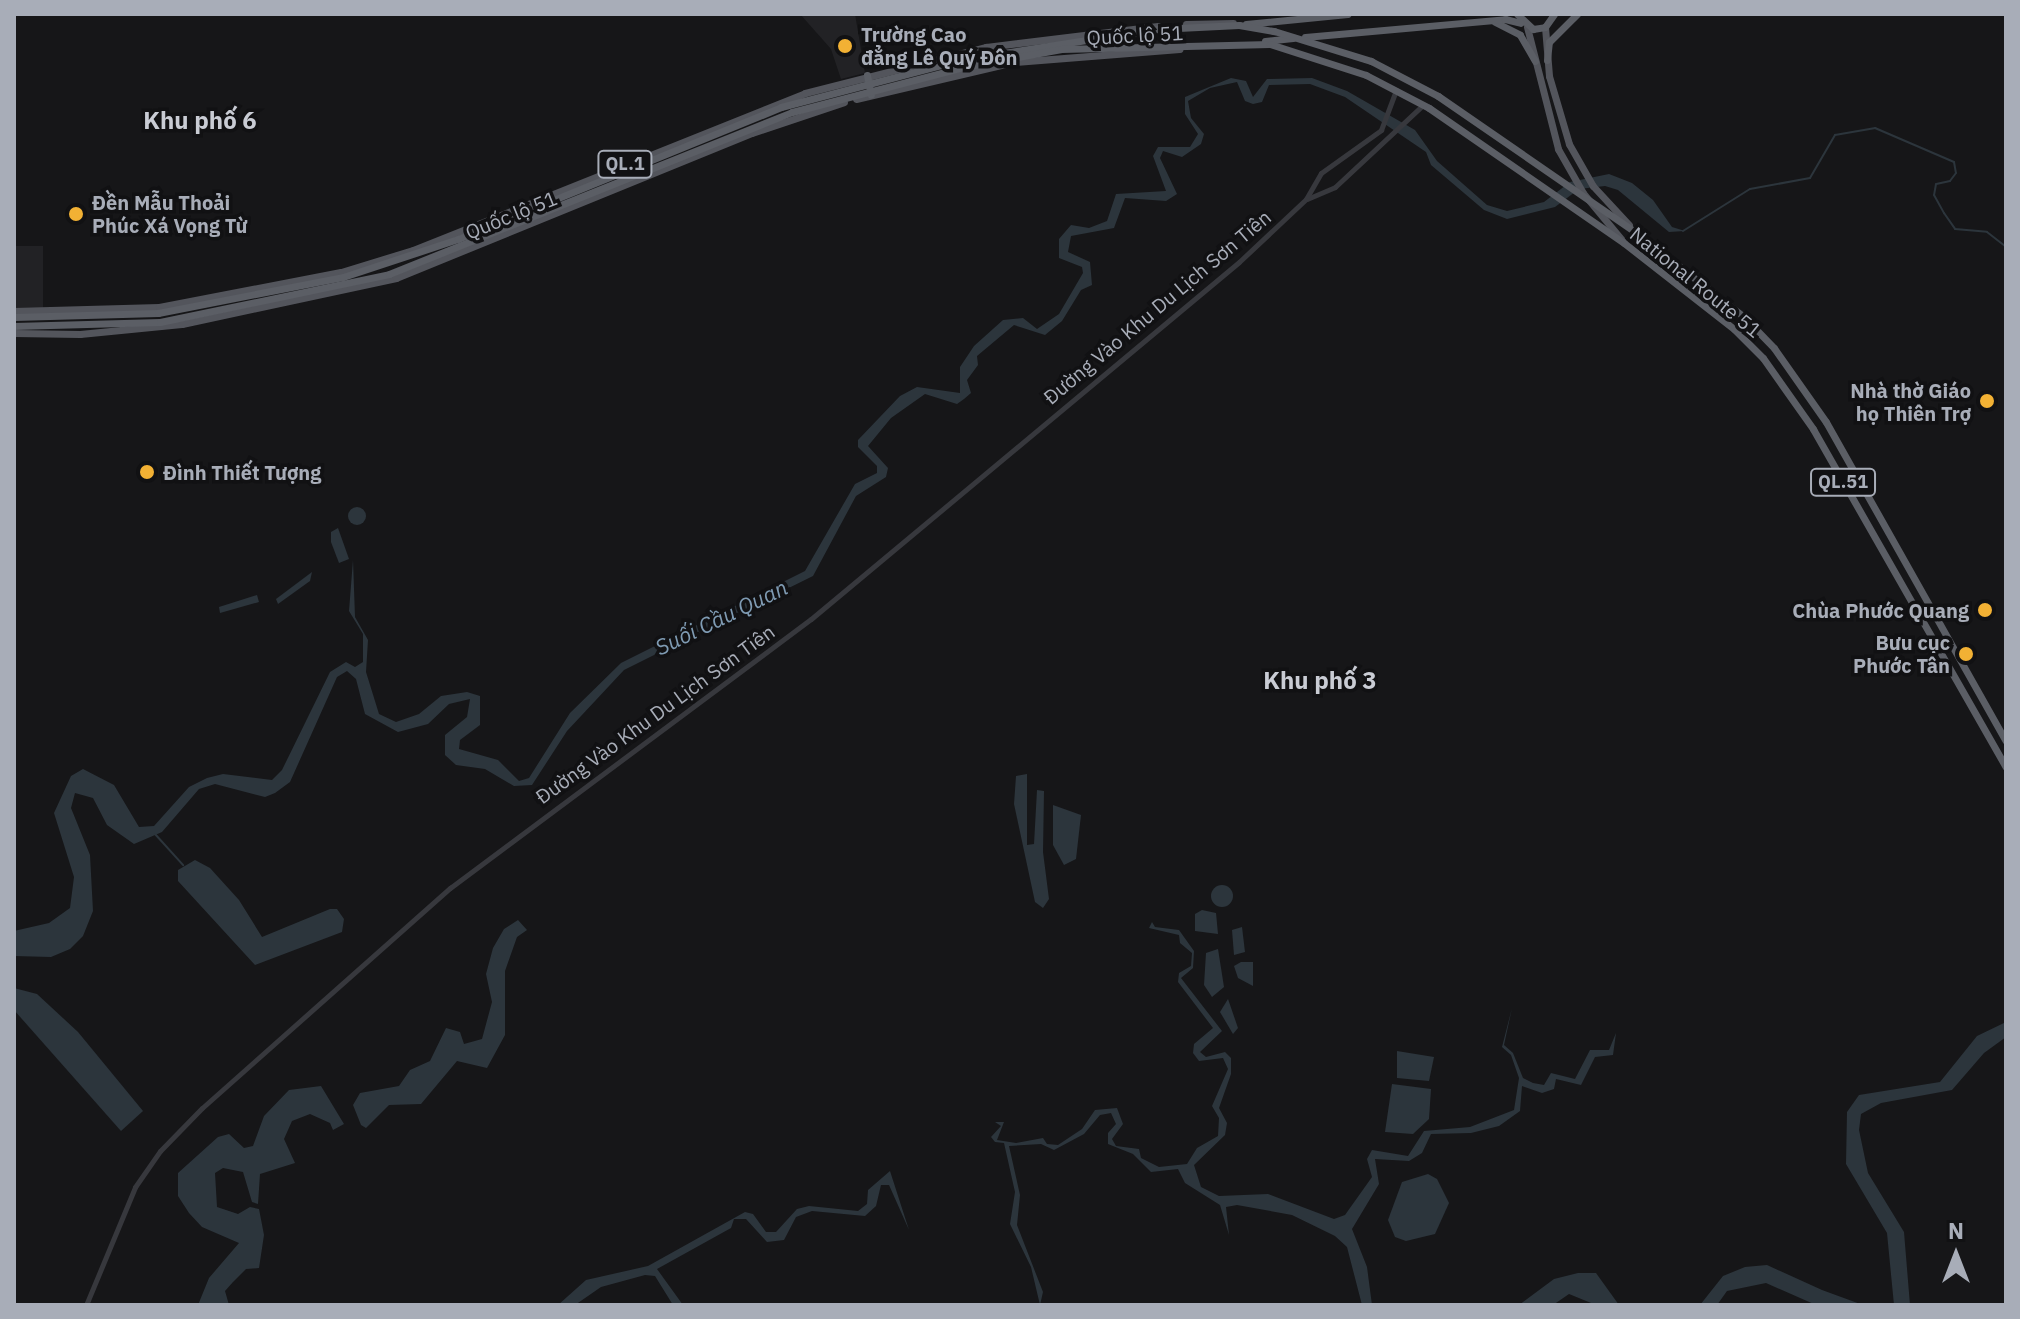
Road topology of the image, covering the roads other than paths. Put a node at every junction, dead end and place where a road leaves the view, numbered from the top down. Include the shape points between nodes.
1 (1348, 14) edge
2 (1517, 14) edge
3 (1576, 14) edge
4 (1553, 17) edge
5 (1277, 20) junction
6 (1485, 22) junction
7 (1239, 25) junction
8 (1524, 25) junction
9 (1545, 27) junction
10 (1299, 38) junction
11 (1279, 39) junction
12 (1255, 42) junction
13 (1245, 45) junction
14 (1547, 60) junction
15 (1535, 61) junction
16 (869, 85) junction
17 (1396, 90) junction
18 (1423, 105) junction
19 (1584, 196) junction
20 (1306, 199) junction
21 (1609, 219) junction
22 (14, 314) edge
23 (71, 323) junction
24 (14, 326) edge
25 (14, 333) edge
26 (2006, 741) edge
27 (2006, 767) edge
28 (86, 1305) edge

1 - 5 highway, QL.1
2 - 8 highway
3 - 4 highway
3 - 14 highway via 1549,42
4 - 9 highway
5 - 7 highway, QL.1
5 - 11 highway
6 - 8 highway, QL.1
6 - 10 highway, QL.1
6 - 15 highway via 1515,30 1530,45
7 - 11 highway, Quốc lộ 51 / QL.51
7 - 16 highway, Quốc lộ 51 / QL.1 via 1023,46
8 - 9 highway, QL.1
8 - 15 main road
9 - 14 main road
10 - 11 highway, QL.1
10 - 19 highway, QL.51 via 1404,76
11 - 12 highway, QL.1
11 - 13 main road, Quốc lộ 51 / QL.51
11 - 17 highway, National Route 51 / QL.51
12 - 13 highway, QL.1
12 - 16 highway, Quốc lộ 51 / QL.1 via 1061,49
13 - 16 main road, Quốc lộ 51 / QL.1 via 1062,55
14 - 21 main road via 1557,112
15 - 19 main road via 1546,115
16 - 23 highway, Quốc lộ 51 / QL.1 via 781,107 387,264 158,313
16 - 23 highway, Quốc lộ 51 / QL.1 via 389,274 314,296 160,322
17 - 18 highway, National Route 51 / QL.51
17 - 20 street, Đường Vào Khu Du Lịch Sơn Tiên via 1381,130 1321,173
18 - 20 street, Đường Vào Khu Du Lịch Sơn Tiên via 1335,187
18 - 21 highway, National Route 51 / QL.51 via 1575,212
19 - 21 highway, National Route 51 / QL.51
20 - 28 street, Đường Vào Khu Du Lịch Sơn Tiên via 1239,262 811,619 530,826 341,980 160,1151 120,1213
21 - 26 highway, National Route 51 / QL.51 via 1634,231 1744,317 1801,382
21 - 27 highway, National Route 51 / QL.51 via 1624,243 1734,329 1788,391
22 - 23 highway, Quốc lộ 51 / QL.1
23 - 24 highway, Quốc lộ 51 / QL.1
23 - 25 main road, Quốc lộ 51 / QL.1

